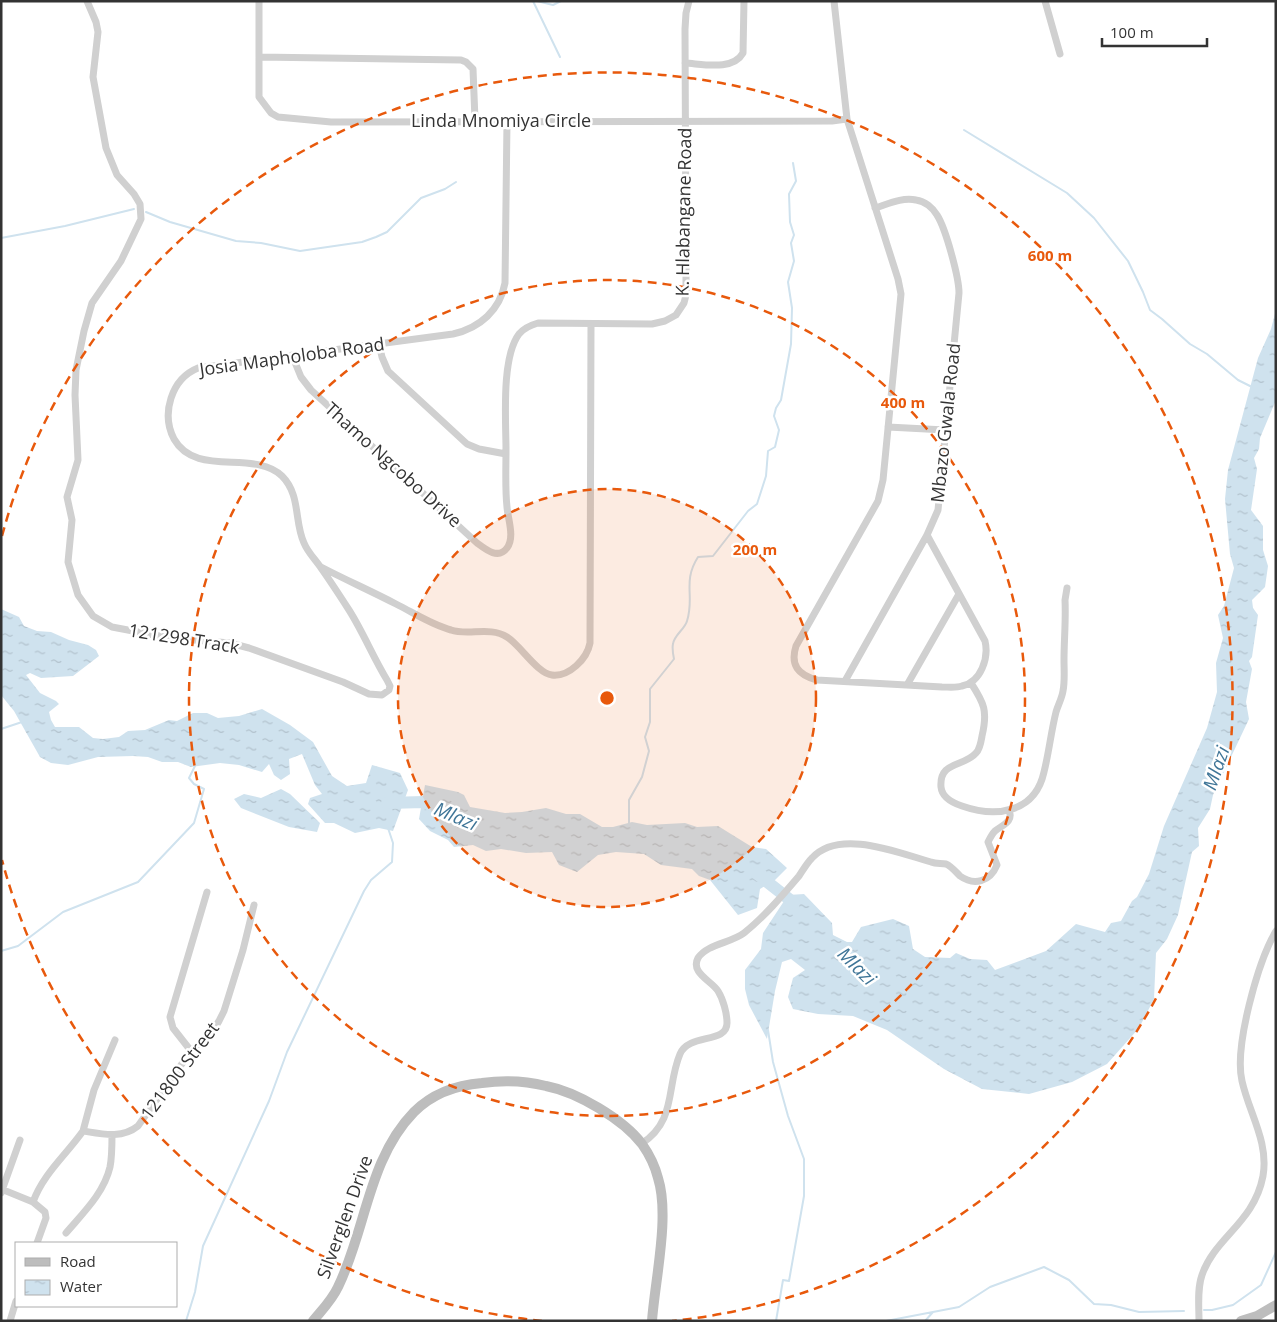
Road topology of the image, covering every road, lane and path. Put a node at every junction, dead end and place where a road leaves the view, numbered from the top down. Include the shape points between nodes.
1 (87, 1) edge
2 (259, 1) edge
3 (689, 1) edge
4 (744, 1) edge
5 (834, 1) edge
6 (1045, 1) edge
7 (1060, 54) dead end
8 (259, 57) junction
9 (685, 63) junction
10 (847, 119) junction
11 (475, 120) junction
12 (506, 121) junction
13 (686, 121) junction
14 (875, 208) junction
15 (591, 324) junction
16 (380, 344) junction
17 (292, 355) junction
18 (888, 427) junction
19 (945, 430) junction
20 (506, 454) junction
21 (927, 535) junction
22 (508, 545) joint
23 (321, 567) junction
24 (1067, 588) dead end
25 (959, 594) junction
26 (845, 681) junction
27 (971, 683) junction
28 (907, 685) junction
29 (1009, 810) junction
30 (207, 892) dead end
31 (254, 905) dead end
32 (1276, 931) edge
33 (115, 1040) dead end
34 (192, 1051) junction
35 (83, 1131) junction
36 (112, 1135) junction
37 (20, 1140) dead end
38 (641, 1144) junction
39 (2, 1190) edge
40 (33, 1202) junction
41 (66, 1233) dead end
42 (37, 1242) edge
43 (15, 1304) edge
44 (1276, 1305) edge
45 (10, 1321) edge
46 (313, 1321) edge
47 (652, 1321) edge
48 (1199, 1321) edge
49 (1241, 1321) edge

1 - 23 street, 121298 Track via 98,32 93,77 106,148 118,175 142,207 142,213 121,261 92,303 76,370 78,460 67,497 72,520 68,562 78,595 93,616 112,626 170,638 230,643 343,682 368,694 384,694 390,688 388,680 350,611
2 - 8 street, Linda Mnomiya Circle
3 - 9 street, K. Hlabangane Road
4 - 9 street via 740,58 730,64
5 - 10 street
6 - 7 street
8 - 11 street, Linda Mnomiya Circle via 259,97 278,117 331,122
8 - 11 street via 462,60 473,69
9 - 13 street, K. Hlabangane Road
10 - 13 street, Linda Mnomiya Circle
10 - 14 street
11 - 12 street, Linda Mnomiya Circle
12 - 13 street, Linda Mnomiya Circle
12 - 16 street, Josia Mapholoba Road via 506,258 505,283 499,300 483,321 466,330
13 - 15 street, K. Hlabangane Road via 684,303 676,315 658,323
14 - 18 street via 901,290
14 - 19 street, Mbazo Gwala Road via 900,200 916,199 926,203 940,219 957,272 960,294
15 - 20 street, K. Hlabangane Road via 538,323 519,334 505,384
15 - 23 street, Josia Mapholoba Road via 590,643 580,662 562,674 548,674 503,635 449,630
16 - 17 street, Josia Mapholoba Road
16 - 20 street via 388,371 467,444
17 - 22 street, Thamo Ngcobo Drive via 307,386 478,543 496,553 503,552
17 - 23 street, Josia Mapholoba Road via 192,371 173,391 168,420 179,445 194,456 258,464 281,475 294,496 304,544
18 - 19 street
18 - 26 street via 878,501 798,641 794,654 795,666 803,675 817,680
19 - 21 street, Mbazo Gwala Road via 938,510
20 - 22 street, K. Hlabangane Road
21 - 25 street
21 - 26 street, Mbazo Gwala Road
24 - 29 street via 1063,690 1044,774 1032,795
25 - 27 street via 987,646 984,665
25 - 28 street
26 - 28 street
27 - 28 street via 953,687
27 - 29 street via 985,707 980,746 973,756 947,769 941,779 942,791 951,802 973,810 991,813
29 - 38 street via 1009,821 988,842 996,866 982,881 966,879 947,864 847,843 816,854 751,927 705,951 698,959 697,970 715,987 722,1000 726,1027 718,1036 697,1040 684,1048 663,1122 655,1135
30 - 34 street via 170,1017 173,1028
31 - 34 street, 121800 Street via 224,1010 212,1032
32 - 48 street via 1254,990 1240,1060 1242,1083 1262,1143 1263,1176 1244,1220 1203,1272
33 - 35 street via 94,1090
34 - 36 street, 121800 Street via 138,1126
35 - 36 street, 121800 Street
35 - 40 street via 42,1182
36 - 41 street via 107,1178 94,1200
37 - 39 street
38 - 46 street, Silverglen Drive via 622,1125 593,1106 549,1086 486,1082 456,1087 429,1099 415,1111 388,1151 372,1186 342,1278 332,1298
38 - 47 street, Silverglen Drive via 655,1169 662,1196
39 - 40 street
40 - 42 street via 46,1214
43 - 45 street
44 - 49 street

